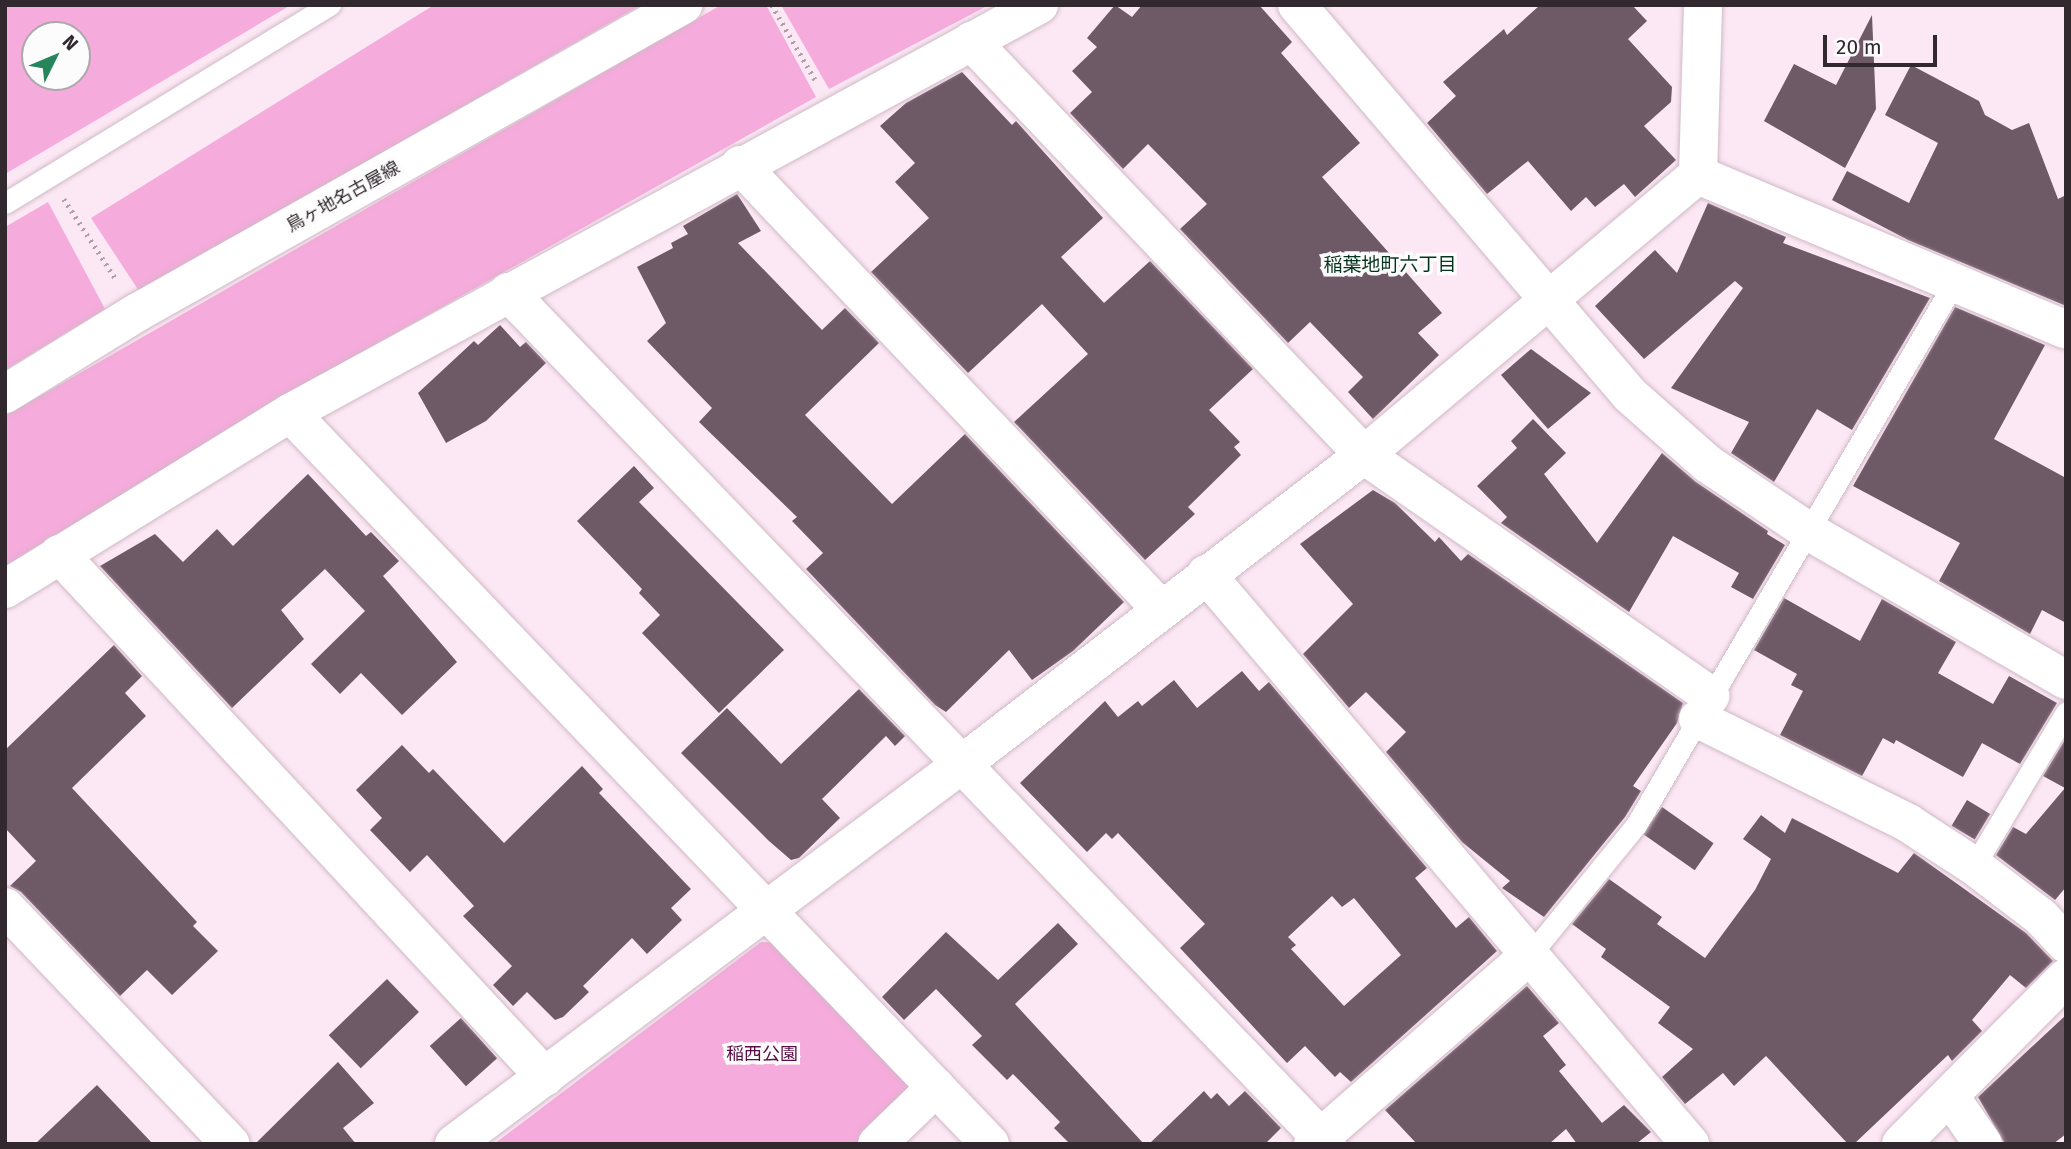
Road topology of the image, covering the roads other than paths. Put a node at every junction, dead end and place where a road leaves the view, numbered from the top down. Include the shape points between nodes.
1 (331, 5) edge
2 (683, 5) edge
3 (1039, 5) edge
4 (1297, 5) edge
5 (1703, 5) edge
6 (971, 41) junction
7 (740, 165) junction
8 (1698, 175) junction
9 (5, 203) edge
10 (1955, 281) junction
11 (508, 292) junction
12 (1547, 299) junction
13 (2066, 330) edge
14 (5, 394) edge
15 (290, 413) junction
16 (1364, 455) junction
17 (1808, 531) junction
18 (59, 554) junction
19 (1206, 574) junction
20 (5, 589) edge
21 (1160, 608) junction
22 (2066, 680) edge
23 (1704, 707) junction
24 (2066, 712) edge
25 (962, 764) junction
26 (1974, 866) junction
27 (5, 907) edge
28 (766, 911) junction
29 (2066, 944) edge
30 (1530, 956) junction
31 (2066, 978) edge
32 (545, 1077) junction
33 (936, 1087) junction
34 (1951, 1098) junction
35 (1320, 1142) edge
36 (231, 1144) edge
37 (454, 1144) edge
38 (877, 1144) edge
39 (990, 1144) edge
40 (1690, 1144) edge
41 (1901, 1144) edge
42 (1983, 1144) edge

1 - 9 lane
2 - 14 street, 鳥ヶ地名古屋線 via 138,312
3 - 6 street
4 - 12 street
5 - 8 street
6 - 7 street
6 - 16 street
7 - 11 street
7 - 21 street
8 - 10 street
8 - 12 street
10 - 13 street
10 - 17 lane
11 - 15 street
11 - 25 street
12 - 16 street
12 - 17 street via 1630,395 1708,464
15 - 18 street
15 - 28 street
16 - 19 street
16 - 23 street
17 - 22 street
17 - 23 lane
18 - 20 street
18 - 32 street
19 - 21 street
19 - 30 street
21 - 25 street
23 - 26 street via 1908,823
23 - 30 lane via 1636,825
24 - 26 lane
25 - 28 street
25 - 35 street
26 - 29 street via 2040,917
27 - 36 street
28 - 32 street
28 - 33 street
30 - 35 street
30 - 40 street
31 - 34 street
32 - 37 street
33 - 38 street
33 - 39 street
34 - 41 street
34 - 42 street

